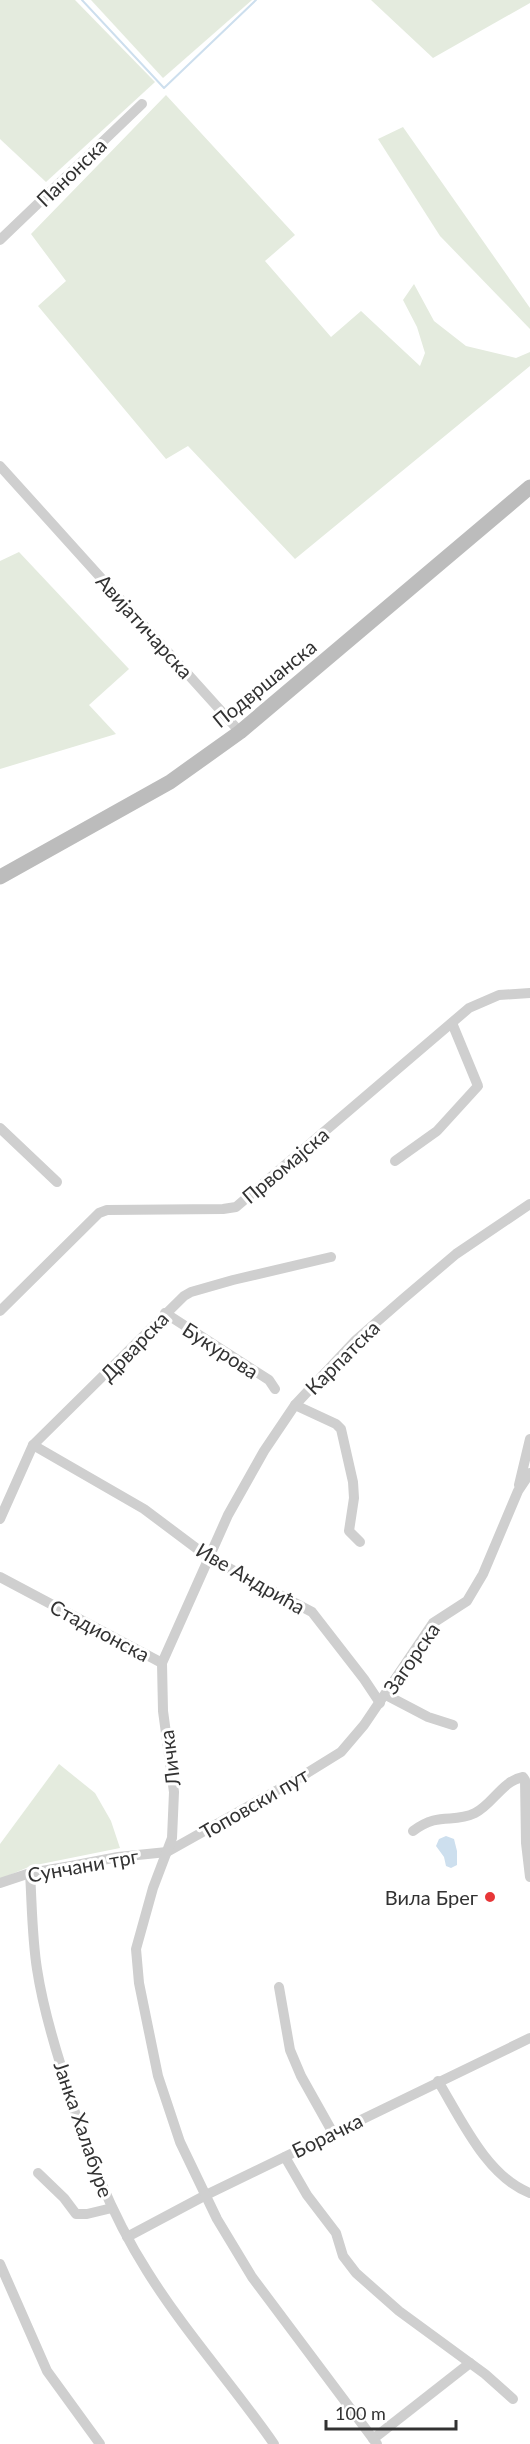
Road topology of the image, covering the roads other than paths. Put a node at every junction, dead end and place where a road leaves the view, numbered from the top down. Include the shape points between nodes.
1 (142, 104) dead end
2 (0, 240) edge
3 (0, 466) edge
4 (530, 487) edge
5 (240, 732) junction
6 (0, 877) edge
7 (530, 993) edge
8 (452, 1023) junction
9 (0, 1129) edge
10 (395, 1161) dead end
11 (57, 1182) dead end
12 (530, 1204) edge
13 (331, 1257) dead end
14 (0, 1311) edge
15 (165, 1313) junction
16 (275, 1389) dead end
17 (295, 1405) junction
18 (530, 1439) edge
19 (33, 1445) junction
20 (530, 1473) edge
21 (518, 1491) junction
22 (0, 1519) edge
23 (360, 1542) dead end
24 (208, 1557) junction
25 (0, 1577) edge
26 (162, 1663) junction
27 (382, 1699) junction
28 (453, 1725) dead end
29 (340, 1752) joint
30 (413, 1831) dead end
31 (167, 1852) junction
32 (30, 1873) junction
33 (530, 1877) edge
34 (0, 1883) edge
35 (279, 1987) dead end
36 (530, 2037) edge
37 (438, 2082) junction
38 (333, 2133) junction
39 (285, 2157) junction
40 (38, 2173) dead end
41 (530, 2193) edge
42 (206, 2195) junction
43 (112, 2208) junction
44 (127, 2237) junction
45 (0, 2264) edge
46 (470, 2363) junction
47 (513, 2399) dead end
48 (375, 2442) edge
49 (100, 2444) edge
50 (274, 2444) edge

1 - 2 street, Панонска
3 - 5 street, Авијатичарска
4 - 5 street, Подвршанска
5 - 6 street, Подвршанска via 170,782
7 - 8 street, Првомајска via 491,997 469,1008
8 - 10 street via 478,1086 437,1131
8 - 14 street, Првомајска via 236,1207 103,1211
9 - 11 street
12 - 17 street, Карпатска via 456,1254 403,1299 356,1340
13 - 15 street, Дрварска via 191,1292
15 - 16 street, Букурова via 269,1380
15 - 19 street, Дрварска
17 - 23 street via 340,1429 353,1482 349,1531
17 - 24 street, Карпатска via 242,1489
18 - 21 street
19 - 22 street, Дрварска
19 - 24 street, Иве Андрића via 144,1509
20 - 21 street, Загорска
21 - 27 street, Загорска via 468,1601 432,1623
24 - 26 street, Стадионска
24 - 27 street, Иве Андрића via 312,1612
25 - 26 street, Стадионска
26 - 31 street, Личка via 174,1792 172,1838
27 - 28 street, Иве Андрића
27 - 29 street, Загорска
29 - 31 street, Топовски пут
30 - 33 street via 430,1820 474,1813 507,1784 523,1777
31 - 32 street, Сунчани трг
31 - 42 street, Личка via 138,1938 138,1972 150,2046 166,2108
32 - 34 street, Сунчани трг
32 - 43 street, Јанка Халабуре via 35,1950 44,2005 76,2121
35 - 38 street via 290,2050
36 - 37 street, Борачка
37 - 38 street, Борачка
37 - 41 street via 496,2170
38 - 39 street, Борачка
39 - 42 street, Борачка
39 - 46 street via 317,2210 336,2232 347,2263 399,2311
40 - 43 street via 76,2214
42 - 44 street, Борачка
42 - 48 street, Личка via 252,2277
43 - 44 street, Јанка Халабуре
44 - 50 street, Јанка Халабуре via 162,2294
45 - 49 street via 47,2371
46 - 47 street
46 - 48 street

